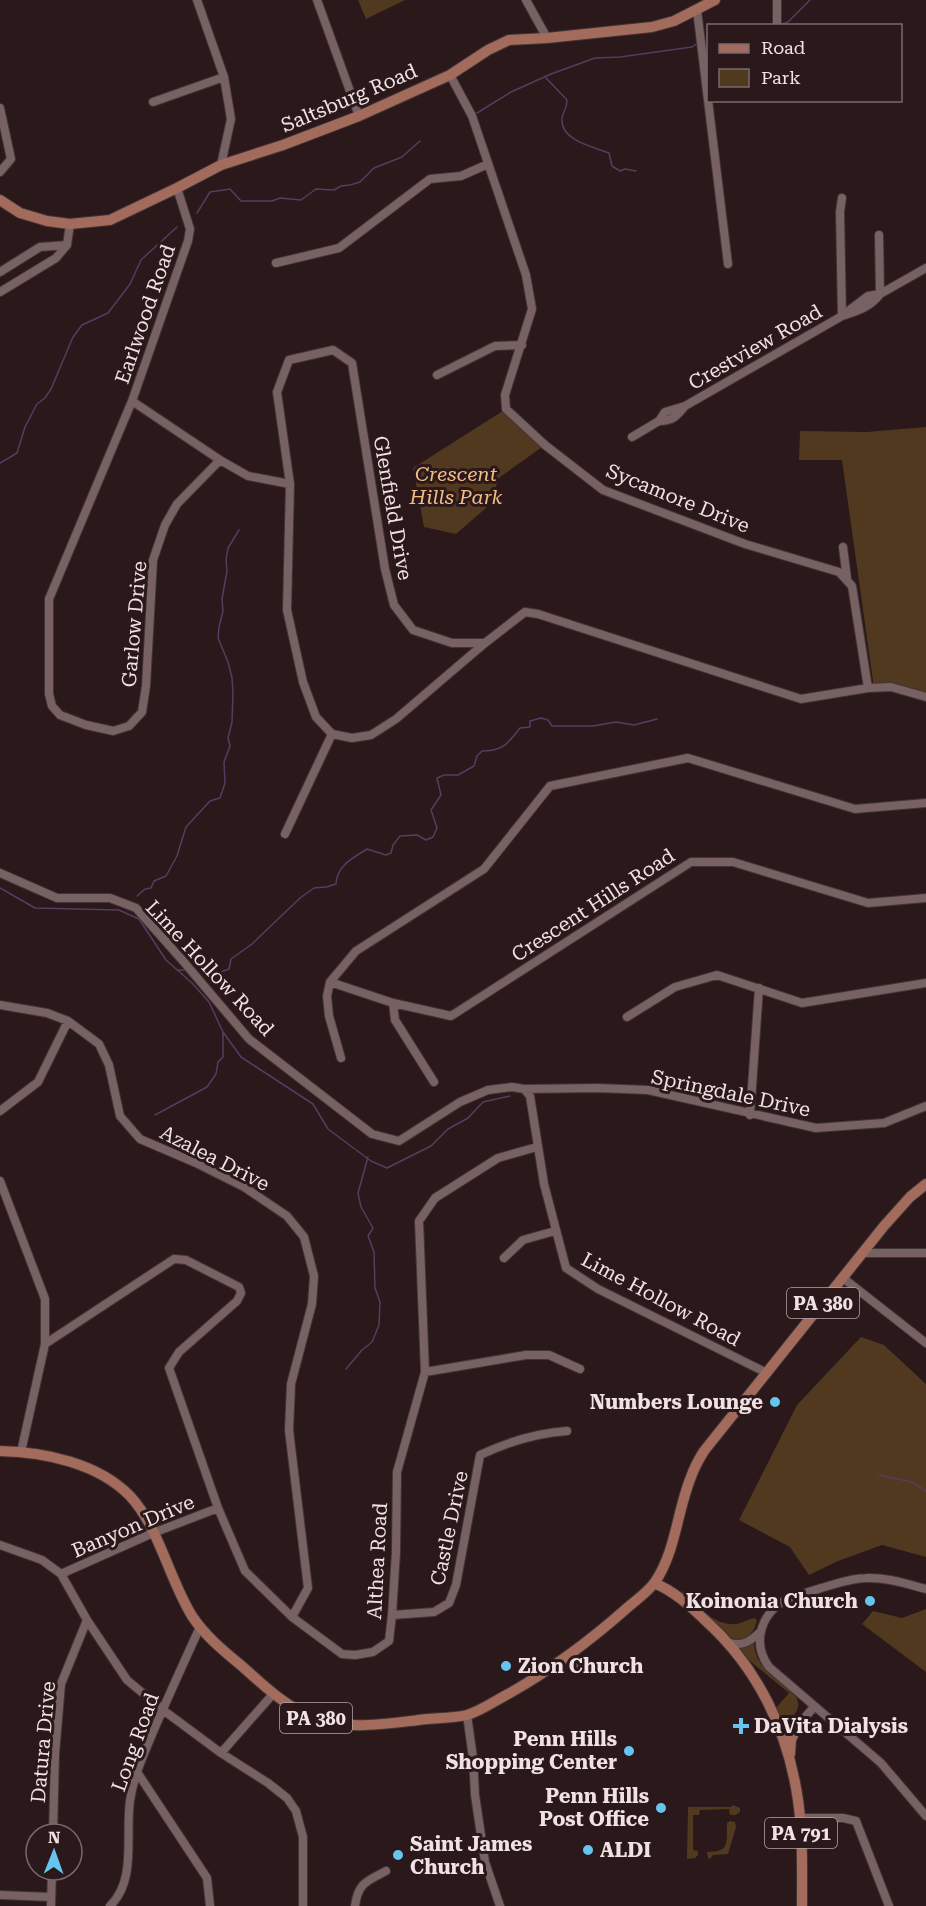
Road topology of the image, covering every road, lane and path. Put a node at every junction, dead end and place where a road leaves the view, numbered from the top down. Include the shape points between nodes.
1 (197, 0) edge
2 (316, 0) edge
3 (526, 0) edge
4 (715, 0) edge
5 (777, 0) edge
6 (697, 10) junction
7 (777, 24) edge
8 (547, 38) junction
9 (450, 75) junction
10 (224, 77) junction
11 (707, 92) edge
12 (153, 102) dead end
13 (708, 102) edge
14 (0, 108) edge
15 (359, 116) junction
16 (488, 164) junction
17 (221, 165) junction
18 (0, 172) edge
19 (177, 188) junction
20 (842, 198) dead end
21 (0, 200) edge
22 (70, 224) junction
23 (879, 236) dead end
24 (67, 245) junction
25 (276, 263) dead end
26 (728, 264) dead end
27 (926, 268) edge
28 (0, 272) edge
29 (0, 292) edge
30 (880, 294) junction
31 (842, 316) junction
32 (522, 345) junction
33 (437, 375) dead end
34 (132, 401) junction
35 (632, 436) dead end
36 (220, 460) junction
37 (290, 484) junction
38 (843, 547) dead end
39 (848, 580) junction
40 (485, 643) junction
41 (868, 688) junction
42 (926, 696) edge
43 (332, 734) junction
44 (926, 803) edge
45 (285, 834) dead end
46 (0, 873) edge
47 (926, 898) edge
48 (330, 982) junction
49 (926, 983) edge
50 (759, 988) junction
51 (393, 1004) junction
52 (0, 1005) edge
53 (627, 1017) dead end
54 (68, 1021) junction
55 (341, 1058) dead end
56 (434, 1082) dead end
57 (524, 1089) junction
58 (926, 1106) edge
59 (0, 1111) edge
60 (750, 1114) junction
61 (537, 1147) junction
62 (0, 1181) edge
63 (926, 1184) edge
64 (555, 1231) junction
65 (863, 1253) junction
66 (926, 1253) edge
67 (504, 1258) dead end
68 (843, 1278) junction
69 (926, 1343) edge
70 (45, 1344) junction
71 (580, 1369) dead end
72 (425, 1372) junction
73 (767, 1373) junction
74 (567, 1431) dead end
75 (0, 1451) edge
76 (21, 1452) junction
77 (218, 1508) junction
78 (153, 1533) junction
79 (0, 1545) edge
80 (61, 1574) junction
81 (654, 1583) junction
82 (926, 1589) edge
83 (393, 1615) junction
84 (292, 1617) junction
85 (87, 1620) junction
86 (200, 1627) junction
87 (760, 1632) junction
88 (729, 1643) junction
89 (570, 1655) junction
90 (578, 1667) dead end
91 (273, 1694) junction
92 (812, 1705) junction
93 (162, 1710) junction
94 (467, 1715) junction
95 (798, 1724) junction
96 (779, 1730) junction
97 (221, 1754) junction
98 (790, 1760) junction
99 (137, 1772) junction
100 (926, 1816) edge
101 (800, 1818) junction
102 (53, 1822) edge
103 (386, 1871) dead end
104 (52, 1882) edge
105 (0, 1895) edge
106 (51, 1902) edge
107 (110, 1906) edge
108 (210, 1906) edge
109 (303, 1906) edge
110 (356, 1906) edge
111 (500, 1906) edge
112 (802, 1906) edge
113 (889, 1906) edge

1 - 10 street
2 - 15 street
3 - 8 street
4 - 6 main road, Saltsburg Road
5 - 7 street
6 - 8 main road, Saltsburg Road via 652,27
6 - 11 street
8 - 9 main road, Saltsburg Road via 501,43
9 - 15 main road, Saltsburg Road
9 - 16 street, Sycamore Drive via 472,116
10 - 12 street
10 - 17 street via 231,119
13 - 26 street
14 - 18 street via 11,159
15 - 17 main road, Saltsburg Road
16 - 25 street via 461,176 430,180 339,248
16 - 32 street, Sycamore Drive via 526,274 532,309
17 - 19 main road, Saltsburg Road
19 - 22 main road, Saltsburg Road via 110,220
19 - 34 street, Earlwood Road via 190,235
20 - 31 street
21 - 22 main road, Saltsburg Road via 20,213
22 - 24 street
23 - 30 street
24 - 28 street via 40,247
24 - 29 street via 56,258
27 - 30 street, Crestview Road
30 - 31 street, Crestview Road via 860,300
31 - 35 street, Crestview Road via 685,406 677,417 659,421
32 - 33 street via 495,346
32 - 39 street, Sycamore Drive via 506,395 506,409 603,490 745,544 839,572
34 - 36 street, Earlwood Road
34 - 36 street, Garlow Drive via 49,599 49,694 60,715 113,731 129,726 142,712 153,560 177,504
36 - 37 street, Earlwood Road via 248,476
37 - 40 street, Glenfield Drive via 277,393 289,360 333,350 352,363 394,605 413,630 452,644
37 - 43 street via 287,610 303,682 316,717
38 - 39 street
39 - 41 street
40 - 41 street via 525,612 801,699
40 - 43 street via 396,719 371,735 352,738
41 - 42 street via 891,687
43 - 45 street
44 - 48 street via 855,809 688,758 550,786 484,869 356,951
46 - 57 street, Lime Hollow Road via 57,898 110,898 136,908 249,1040 372,1134 399,1141 460,1102 488,1090
47 - 51 street, Crescent Hills Road via 868,903 733,862 691,862 451,1016
48 - 51 street, Crescent Hills Road
48 - 55 street via 329,1016
49 - 50 street via 802,1003
50 - 53 street via 717,975 675,987
50 - 60 street
51 - 56 street via 395,1020
52 - 54 street, Azalea Drive
54 - 59 street via 38,1082
54 - 84 street, Azalea Drive via 99,1044 109,1065 120,1116 140,1139 244,1187 287,1215 304,1237 314,1275 312,1304 291,1384 289,1430 308,1588
57 - 60 street, Springdale Drive via 648,1090
57 - 61 street, Lime Hollow Road via 530,1096
58 - 60 street, Springdale Drive via 884,1123 816,1128
61 - 64 street, Lime Hollow Road
61 - 72 street, Althea Road via 498,1158 435,1198 419,1221
62 - 70 street via 45,1299
63 - 65 main road, PA 380 via 897,1210
64 - 67 street via 523,1240
64 - 73 street, Lime Hollow Road via 566,1268 598,1289
65 - 66 street
65 - 68 main road, PA 380
68 - 69 street
68 - 73 main road, PA 380
70 - 76 street
70 - 77 street, Althea Road via 174,1260 186,1260 239,1287 237,1301 179,1352 169,1368
71 - 72 street via 549,1354
72 - 83 street, Althea Road via 397,1472
73 - 81 main road, PA 380 via 696,1464 664,1566
74 - 83 street, Castle Drive via 501,1445 480,1455 456,1585 449,1603 434,1611
75 - 76 main road, PA 380
76 - 78 main road, PA 380 via 57,1459 106,1478 130,1496
77 - 78 street, Banyon Drive
77 - 84 street, Althea Road via 245,1571
78 - 80 street, Banyon Drive
78 - 86 main road, PA 380
79 - 80 street via 42,1560
80 - 85 street
81 - 88 main road, PA 791 via 680,1598
81 - 89 main road, PA 380
81 - 96 main road, PA 791 via 734,1659
82 - 87 street via 874,1578 851,1579 776,1606
83 - 84 street, Althea Road via 388,1641 373,1652 355,1655 342,1654
85 - 93 street via 127,1680
85 - 102 street, Datura Drive via 61,1684
86 - 91 main road, PA 380
86 - 93 street, Long Road
87 - 88 street via 748,1643
87 - 92 street via 760,1651 767,1665
88 - 96 main road, PA 791 via 763,1693
89 - 90 street
89 - 94 main road, PA 380
91 - 94 main road, PA 380 via 292,1708 339,1724
91 - 97 street
92 - 95 street
92 - 96 street
92 - 100 street via 881,1763
93 - 97 street
93 - 99 street, Long Road
94 - 111 street via 485,1862
95 - 96 street
95 - 98 main road via 790,1744
96 - 98 main road, PA 791
97 - 109 street via 268,1783 297,1811 303,1837
98 - 101 main road, PA 791
99 - 107 street, Long Road via 130,1801 124,1887
99 - 108 street via 207,1878
101 - 112 main road, PA 791
101 - 113 street via 856,1821
103 - 110 street via 360,1886
104 - 106 street
105 - 106 street

